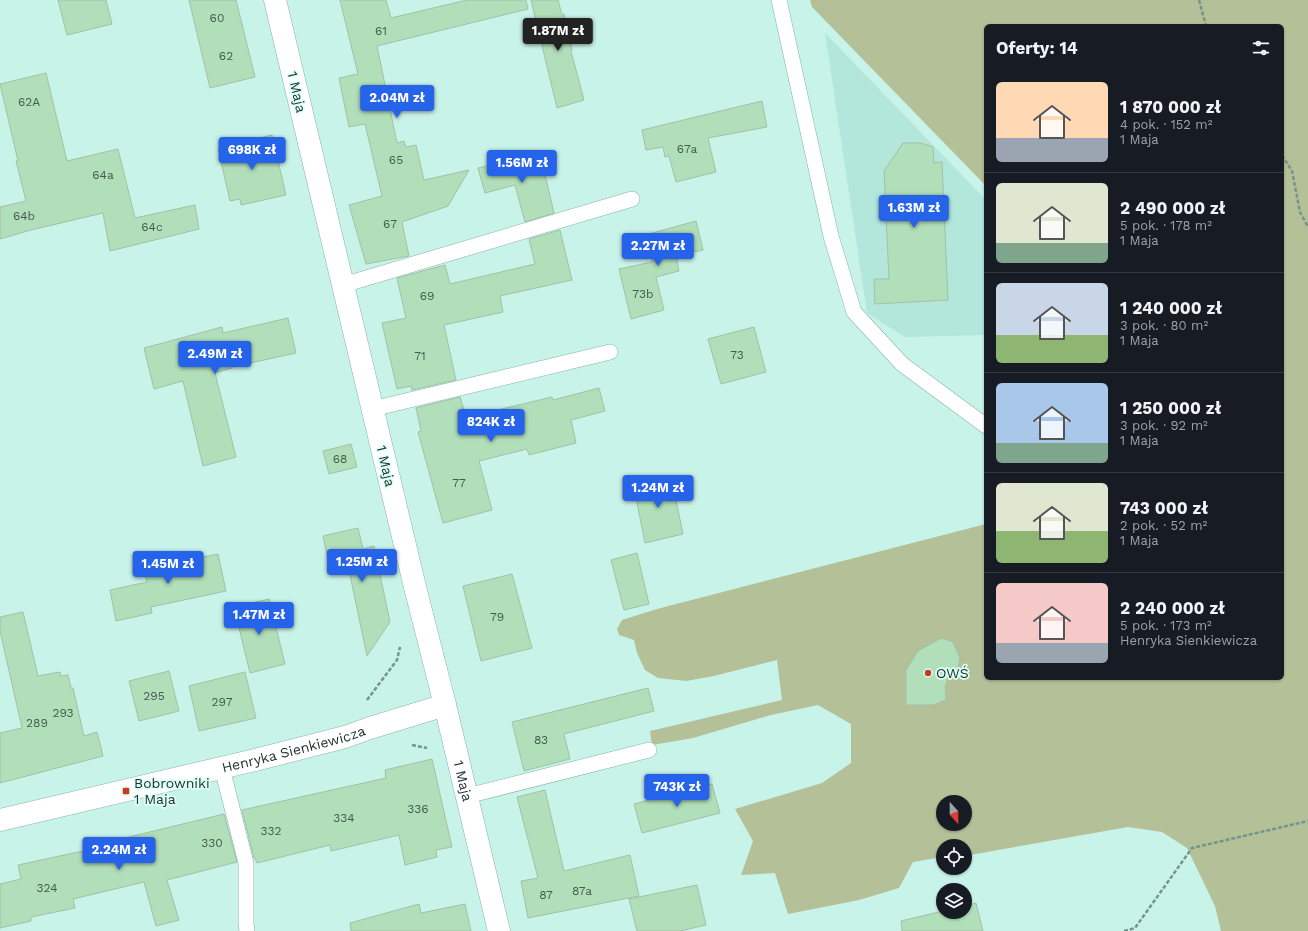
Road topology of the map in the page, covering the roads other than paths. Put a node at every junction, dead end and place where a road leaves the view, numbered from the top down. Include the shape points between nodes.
1 (275, 0) edge
2 (779, 0) edge
3 (632, 199) dead end
4 (343, 285) junction
5 (610, 352) dead end
6 (372, 409) junction
7 (984, 425) edge
8 (445, 705) junction
9 (648, 750) dead end
10 (222, 768) junction
11 (467, 796) junction
12 (0, 820) edge
13 (247, 931) edge
14 (499, 931) edge

1 - 4 street, 1 Maja
2 - 7 lane via 831,236 854,312 902,364
3 - 4 lane
4 - 6 street, 1 Maja
5 - 6 lane
6 - 8 street, 1 Maja
8 - 10 street, Henryka Sienkiewicza via 345,737
8 - 11 street, 1 Maja
9 - 11 lane
10 - 12 street, Henryka Sienkiewicza
10 - 13 lane via 246,863
11 - 14 street, 1 Maja

